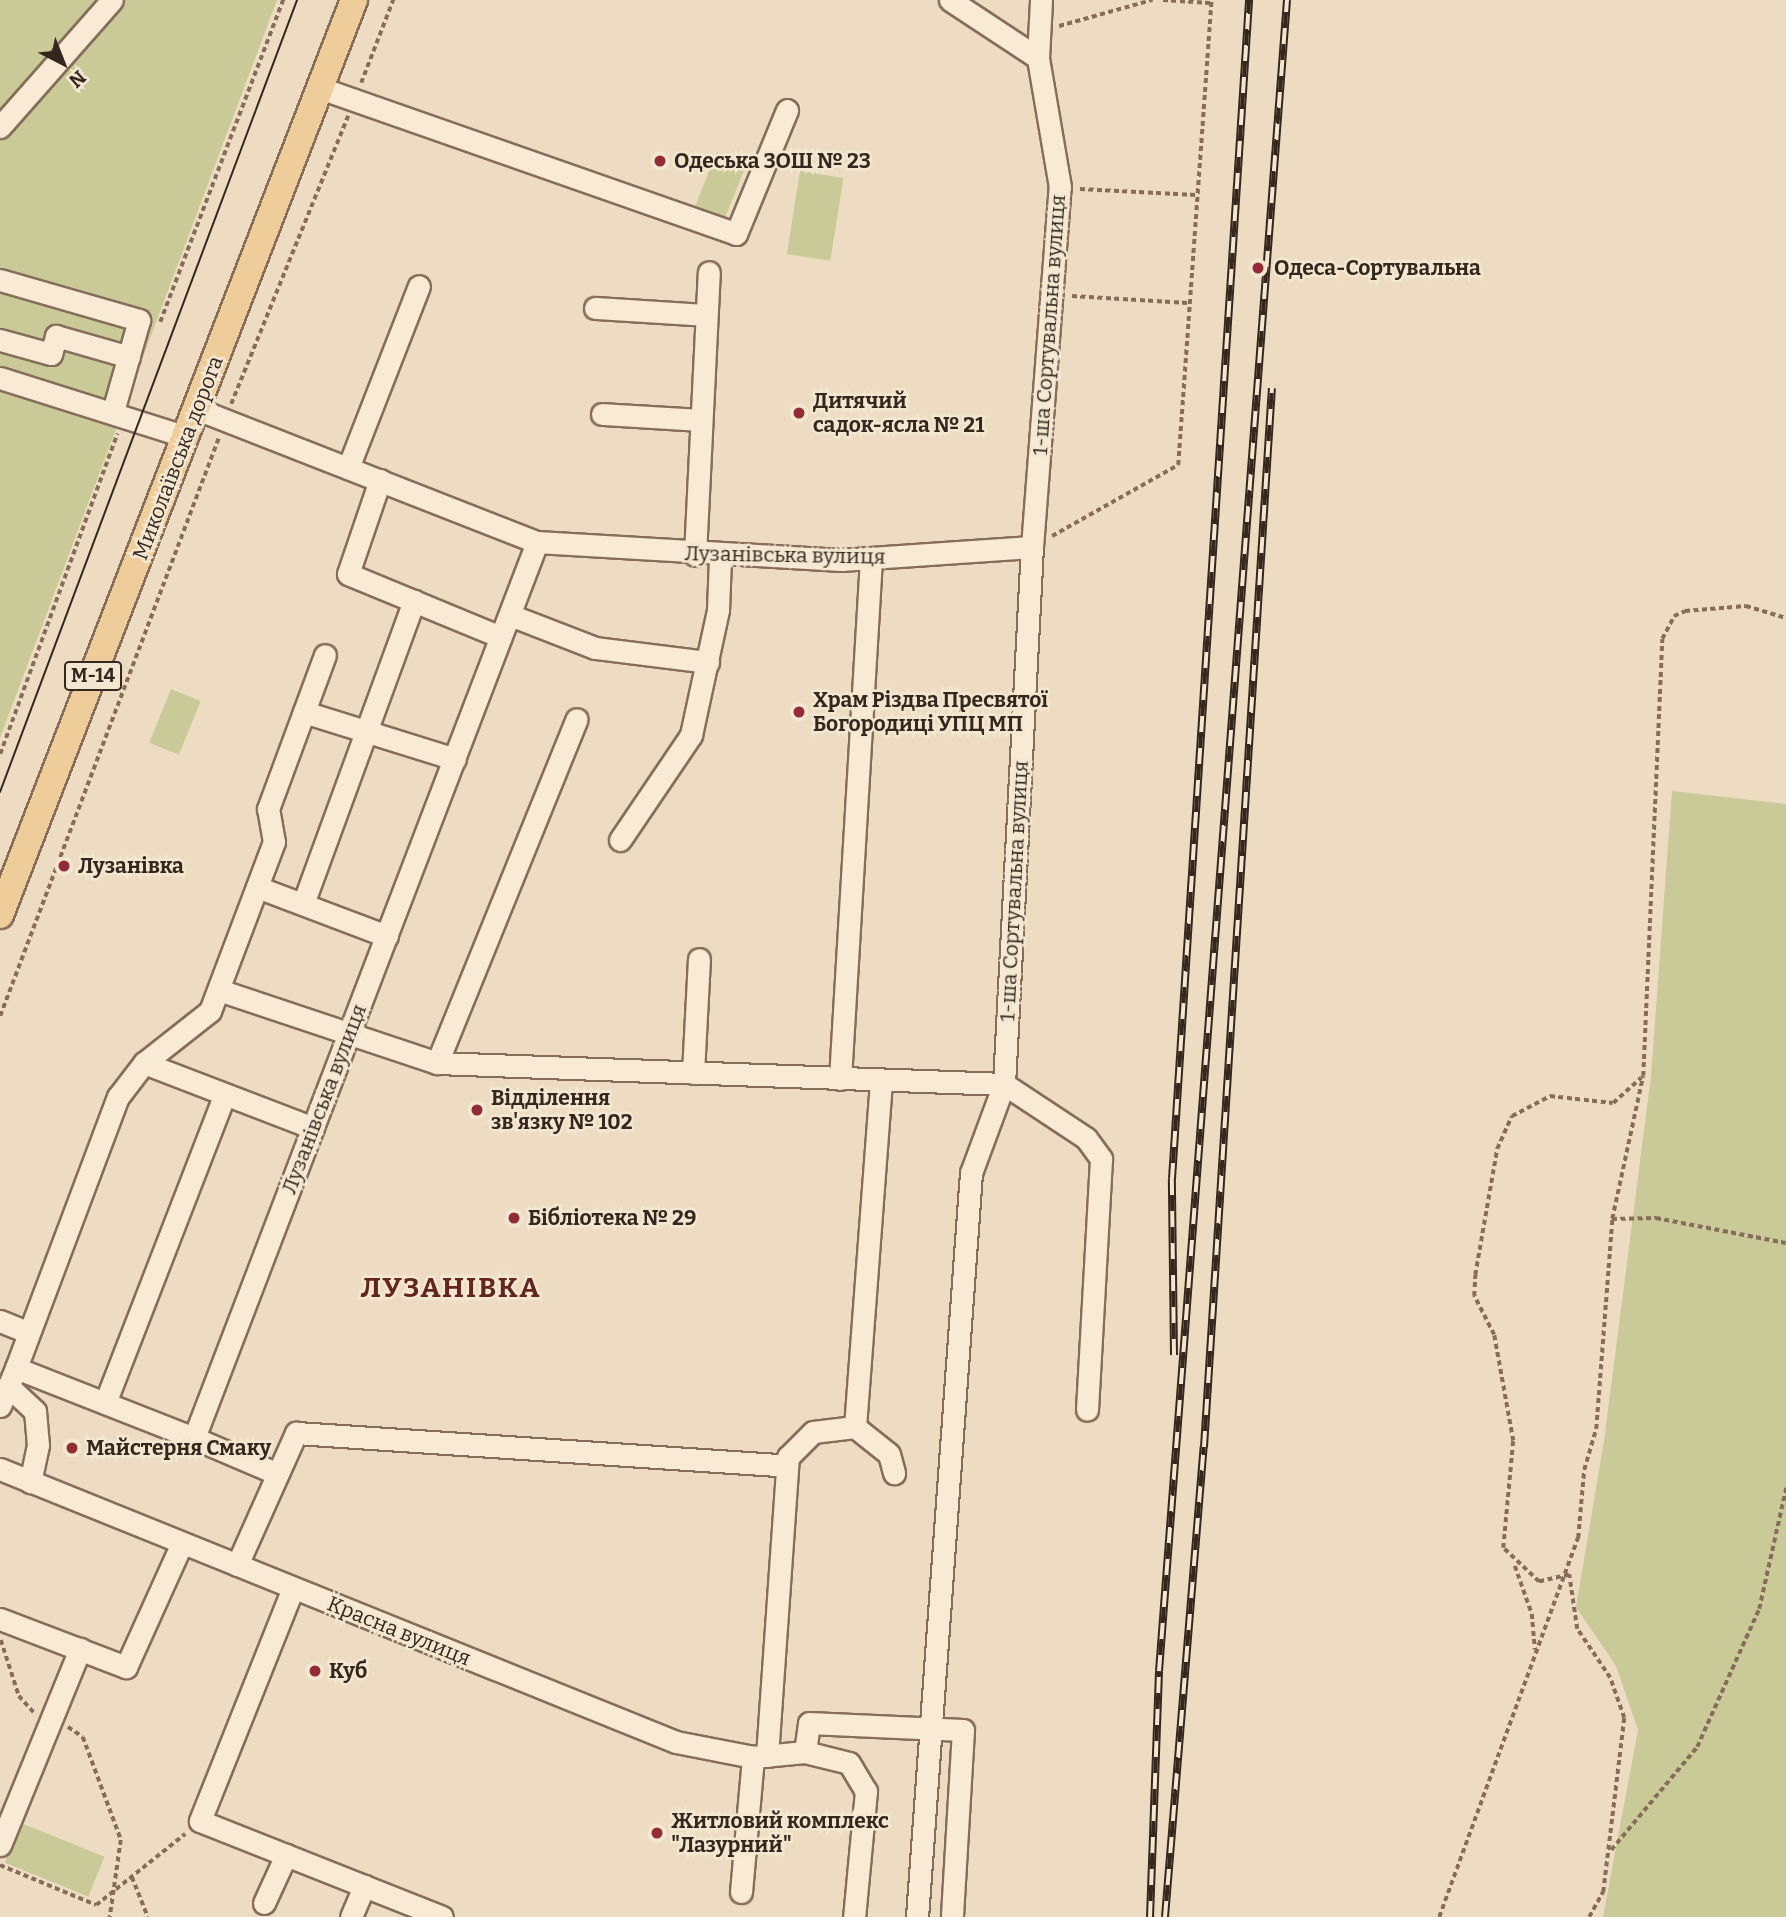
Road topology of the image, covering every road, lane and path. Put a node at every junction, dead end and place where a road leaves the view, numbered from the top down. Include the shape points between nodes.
1 (112, 0) edge
2 (354, 0) edge
3 (393, 0) edge
4 (950, 0) edge
5 (1041, 0) edge
6 (1152, 0) edge
7 (1163, 0) edge
8 (1210, 2) edge
9 (1039, 31) junction
10 (1038, 58) junction
11 (320, 88) junction
12 (354, 101) junction
13 (787, 110) dead end
14 (0, 127) edge
15 (1060, 187) junction
16 (1196, 195) junction
17 (709, 272) dead end
18 (0, 280) edge
19 (419, 286) dead end
20 (1052, 295) junction
21 (1188, 303) junction
22 (595, 308) dead end
23 (706, 315) junction
24 (0, 340) edge
25 (129, 357) junction
26 (0, 378) edge
27 (197, 409) junction
28 (113, 411) junction
29 (602, 414) dead end
30 (225, 420) junction
31 (699, 420) junction
32 (187, 437) junction
33 (348, 468) junction
34 (380, 480) junction
35 (537, 542) junction
36 (1032, 547) junction
37 (695, 555) junction
38 (720, 557) junction
39 (871, 558) junction
40 (414, 601) junction
41 (510, 615) junction
42 (1786, 618) edge
43 (501, 637) junction
44 (325, 655) dead end
45 (708, 662) junction
46 (304, 712) junction
47 (577, 719) dead end
48 (369, 727) junction
49 (455, 759) junction
50 (620, 839) dead end
51 (257, 887) junction
52 (303, 904) junction
53 (0, 915) edge
54 (387, 936) junction
55 (699, 959) dead end
56 (219, 990) junction
57 (0, 1016) edge
58 (349, 1035) junction
59 (144, 1063) junction
60 (437, 1063) junction
61 (694, 1073) junction
62 (1643, 1076) junction
63 (840, 1079) junction
64 (881, 1081) junction
65 (1004, 1084) junction
66 (225, 1094) junction
67 (313, 1128) junction
68 (1612, 1219) junction
69 (1786, 1243) edge
70 (0, 1321) edge
71 (29, 1333) junction
72 (12, 1377) junction
73 (105, 1403) junction
74 (0, 1406) edge
75 (1087, 1409) dead end
76 (855, 1427) junction
77 (194, 1438) junction
78 (787, 1466) junction
79 (0, 1469) edge
80 (894, 1473) dead end
81 (278, 1474) junction
82 (30, 1482) junction
83 (1786, 1488) edge
84 (182, 1543) junction
85 (1514, 1564) junction
86 (237, 1565) junction
87 (1569, 1575) junction
88 (293, 1588) junction
89 (0, 1619) edge
90 (0, 1636) edge
91 (80, 1649) junction
92 (1535, 1655) junction
93 (51, 1720) junction
94 (929, 1728) junction
95 (806, 1752) junction
96 (760, 1757) junction
97 (200, 1821) junction
98 (0, 1845) edge
99 (1609, 1852) junction
100 (286, 1855) junction
101 (0, 1865) edge
102 (132, 1877) junction
103 (364, 1886) junction
104 (118, 1888) junction
105 (740, 1892) dead end
106 (264, 1903) dead end
107 (110, 1917) edge
108 (148, 1917) edge
109 (351, 1917) edge
110 (442, 1917) edge
111 (854, 1917) edge
112 (917, 1917) edge
113 (952, 1917) edge
114 (1439, 1917) edge
115 (1589, 1917) edge

1 - 14 street
2 - 11 main road, Миколаївська дорога / М-14
3 - 12 path
4 - 10 street
5 - 9 street, 1-ша Сортувальна вулиця
6 - 9 path
7 - 8 path
8 - 16 path
9 - 10 street, 1-ша Сортувальна вулиця
10 - 15 street, 1-ша Сортувальна вулиця
11 - 12 street
11 - 27 main road, Миколаївська дорога / М-14
12 - 13 street via 736,234
12 - 30 path
15 - 16 path
15 - 20 street, 1-ша Сортувальна вулиця
16 - 21 path
17 - 23 street
18 - 25 street via 139,320
19 - 33 street
20 - 21 path
20 - 36 street, 1-ша Сортувальна вулиця
21 - 36 path via 1178,465
22 - 23 street
23 - 31 street
24 - 25 street via 51,354 56,336
25 - 28 street
26 - 28 street
27 - 30 street, Лузанівська вулиця
27 - 32 main road, Миколаївська дорога / М-14
28 - 32 street
29 - 31 street
30 - 33 street, Лузанівська вулиця
30 - 57 path
31 - 37 street
32 - 53 main road, Миколаївська дорога / М-14
33 - 34 street, Лузанівська вулиця
34 - 35 street, Лузанівська вулиця
34 - 40 street via 348,574
35 - 37 street, Лузанівська вулиця
35 - 41 street, Лузанівська вулиця
36 - 39 street, Лузанівська вулиця
36 - 65 street, 1-ша Сортувальна вулиця
37 - 38 street, Лузанівська вулиця
38 - 39 street, Лузанівська вулиця
38 - 45 street
39 - 63 street
40 - 43 street
40 - 48 street
41 - 43 street, Лузанівська вулиця
41 - 45 street via 595,648
42 - 62 path via 1746,606 1703,608 1674,616 1664,633
43 - 49 street, Лузанівська вулиця
44 - 46 street
45 - 50 street via 691,735
46 - 48 street
46 - 51 street via 268,809 274,842
47 - 60 street
48 - 49 street
48 - 52 street
49 - 54 street, Лузанівська вулиця
51 - 52 street
51 - 56 street
52 - 54 street
54 - 58 street, Лузанівська вулиця
55 - 61 street
56 - 58 street
56 - 59 street via 203,1020
58 - 60 street
58 - 67 street, Лузанівська вулиця
59 - 66 street
59 - 71 street via 118,1097
60 - 61 street
61 - 63 street
62 - 68 path
62 - 85 path via 1613,1103 1550,1096 1528,1102 1512,1116 1497,1149 1475,1296 1493,1335 1513,1441 1502,1536
63 - 64 street
64 - 65 street
64 - 76 street
65 - 75 street via 1086,1138 1101,1159
65 - 94 street, 1-ша Сортувальна вулиця via 971,1173
66 - 67 street
66 - 73 street
67 - 77 street, Лузанівська вулиця
68 - 69 path via 1656,1218
68 - 87 path via 1596,1429
70 - 71 street
71 - 72 street
72 - 73 street
72 - 74 street
72 - 82 street via 35,1411 38,1446
73 - 77 street
76 - 78 street via 813,1432 796,1443
76 - 80 street via 881,1445
77 - 81 street
78 - 81 street via 296,1433
78 - 96 street
79 - 82 street, Красна вулиця
81 - 86 street
82 - 84 street, Красна вулиця
83 - 99 path via 1759,1609 1697,1747
84 - 86 street, Красна вулиця
84 - 91 street via 126,1667
85 - 87 path via 1539,1582
85 - 92 path via 1532,1614
86 - 88 street, Красна вулиця
87 - 92 path
87 - 99 path via 1577,1629 1610,1678 1624,1718
88 - 96 street, Красна вулиця via 676,1742
88 - 97 street
89 - 91 street
90 - 93 path via 24,1706
91 - 93 street
92 - 114 path
93 - 98 street
93 - 104 path via 83,1737 104,1781 121,1840
94 - 95 street via 809,1723
94 - 112 street, 1-ша Сортувальна вулиця
94 - 113 street via 963,1730
95 - 96 street, Красна вулиця
95 - 111 street via 849,1763 866,1791
96 - 105 street
97 - 100 street
97 - 102 path
99 - 115 path via 1603,1892
100 - 103 street
100 - 106 street
101 - 104 path via 96,1905
102 - 104 path
102 - 108 path
103 - 109 street
103 - 110 street
104 - 107 path

